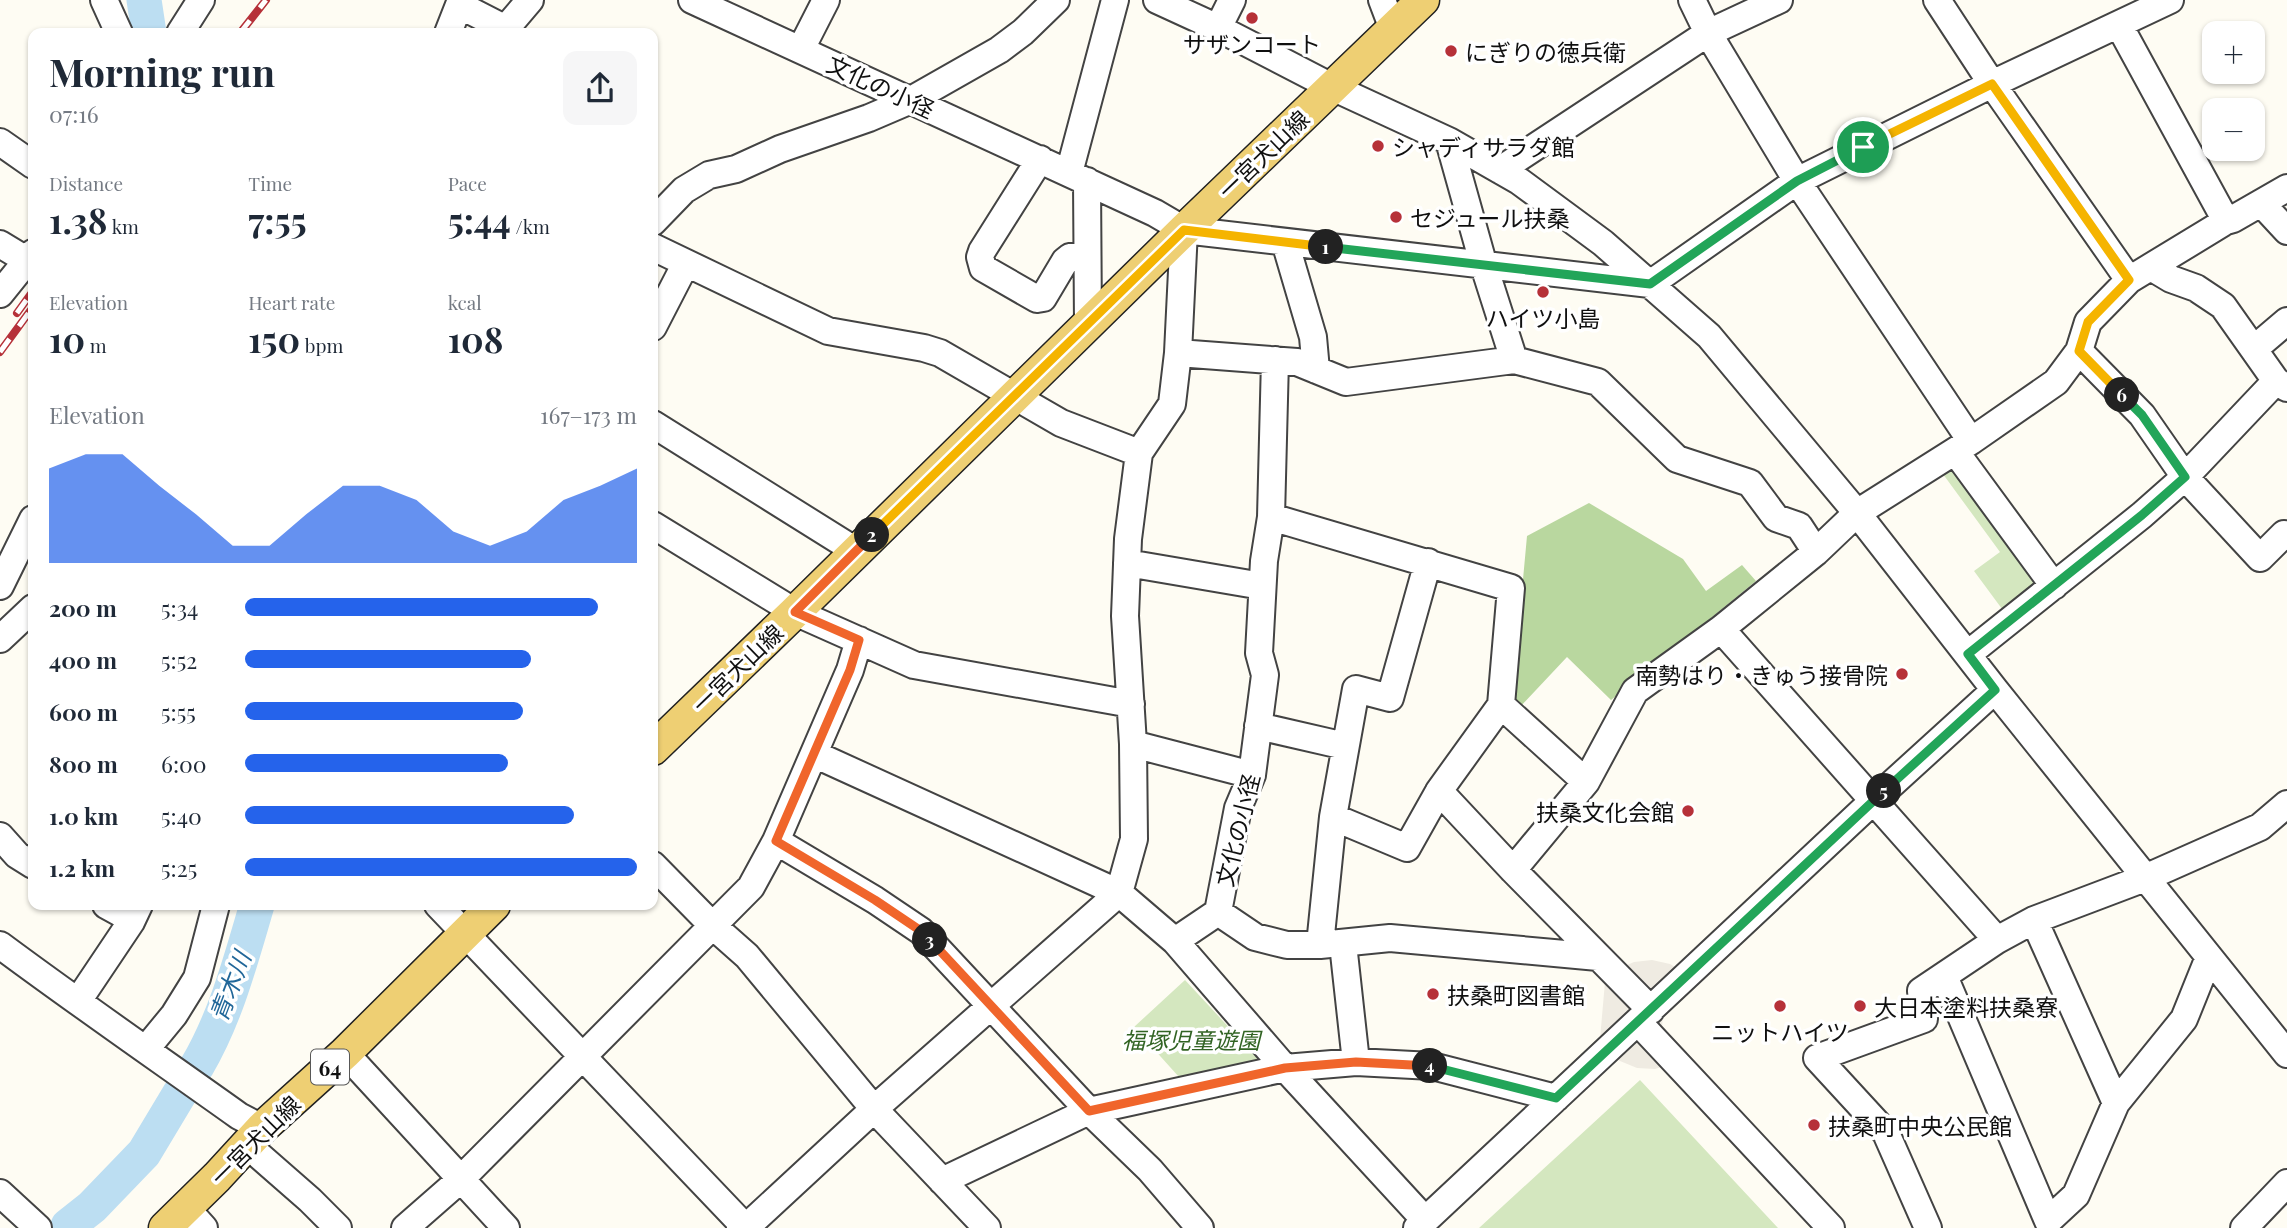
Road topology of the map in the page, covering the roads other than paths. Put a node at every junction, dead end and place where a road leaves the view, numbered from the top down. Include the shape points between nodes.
1 (104, 0) edge
2 (201, 0) edge
3 (530, 0) edge
4 (692, 0) edge
5 (825, 0) edge
6 (1056, 0) edge
7 (1115, 0) edge
8 (1157, 0) edge
9 (1232, 0) edge
10 (1382, 0) edge
11 (1423, 0) edge
12 (1692, 0) edge
13 (1779, 0) edge
14 (1937, 0) edge
15 (2170, 0) edge
16 (2119, 25) junction
17 (117, 28) edge
18 (183, 28) edge
19 (450, 28) edge
20 (499, 28) edge
21 (507, 28) edge
22 (1218, 28) junction
23 (1393, 29) junction
24 (1708, 33) junction
25 (801, 49) junction
26 (1992, 84) junction
27 (1332, 87) junction
28 (911, 100) junction
29 (1449, 141) junction
30 (0, 142) edge
31 (1040, 159) junction
32 (28, 162) edge
33 (1500, 170) junction
34 (1078, 177) junction
35 (1797, 181) junction
36 (2287, 188) edge
37 (2261, 203) junction
38 (658, 217) edge
39 (2226, 221) junction
40 (1184, 230) junction
41 (2287, 231) edge
42 (1285, 242) junction
43 (0, 244) edge
44 (658, 249) edge
45 (1087, 255) junction
46 (28, 258) edge
47 (28, 262) edge
48 (686, 262) junction
49 (1484, 266) junction
50 (2140, 274) junction
51 (1650, 284) junction
52 (0, 294) edge
53 (658, 317) edge
54 (2287, 321) edge
55 (1088, 325) junction
56 (2254, 349) junction
57 (2079, 351) junction
58 (1178, 353) junction
59 (1275, 360) junction
60 (1514, 360) junction
61 (1316, 370) junction
62 (2281, 385) edge
63 (1015, 396) junction
64 (658, 427) edge
65 (1963, 446) junction
66 (1139, 453) junction
67 (2185, 477) junction
68 (1857, 513) junction
69 (1271, 517) junction
70 (28, 529) edge
71 (658, 529) edge
72 (2287, 537) edge
73 (856, 551) junction
74 (1816, 552) junction
75 (1428, 562) junction
76 (1127, 563) junction
77 (0, 586) edge
78 (1262, 586) junction
79 (2054, 586) junction
80 (28, 603) edge
81 (28, 611) edge
82 (795, 612) junction
83 (1721, 629) junction
84 (0, 639) edge
85 (859, 640) junction
86 (1968, 654) junction
87 (1995, 690) junction
88 (1130, 704) junction
89 (1501, 705) junction
90 (1258, 726) junction
91 (658, 743) edge
92 (1133, 744) junction
93 (1345, 746) junction
94 (814, 754) junction
95 (1252, 775) junction
96 (1586, 782) junction
97 (1438, 791) junction
98 (1872, 802) junction
99 (2287, 804) edge
100 (1333, 817) junction
101 (0, 836) edge
102 (776, 841) junction
103 (28, 861) edge
104 (658, 870) edge
105 (1513, 870) junction
106 (2145, 878) junction
107 (1119, 893) junction
108 (115, 910) edge
109 (215, 910) edge
110 (443, 910) edge
111 (489, 910) edge
112 (1218, 912) junction
113 (135, 913) edge
114 (2034, 920) junction
115 (712, 925) junction
116 (465, 934) junction
117 (1997, 940) junction
118 (1175, 941) junction
119 (0, 945) edge
120 (1331, 945) junction
121 (1598, 957) junction
122 (2209, 957) junction
123 (1944, 976) junction
124 (78, 1001) junction
125 (992, 1007) junction
126 (1645, 1016) junction
127 (146, 1049) junction
128 (345, 1053) junction
129 (2287, 1054) edge
130 (582, 1057) junction
131 (1356, 1062) junction
132 (1285, 1068) junction
133 (1556, 1098) junction
134 (2116, 1103) junction
135 (874, 1109) junction
136 (1089, 1111) junction
137 (254, 1136) junction
138 (461, 1179) junction
139 (942, 1181) junction
140 (2287, 1183) edge
141 (0, 1193) edge
142 (185, 1221) edge
143 (1421, 1224) edge
144 (743, 1227) edge
145 (38, 1228) edge
146 (338, 1228) edge
147 (405, 1228) edge
148 (506, 1228) edge
149 (987, 1228) edge
150 (1200, 1228) edge
151 (1831, 1228) edge
152 (1928, 1228) edge
153 (2244, 1228) edge

1 - 17 street
2 - 18 street
3 - 21 street
4 - 25 street, 文化の小径
5 - 25 street
6 - 28 street via 999,50
7 - 34 street
8 - 22 street
9 - 22 street
10 - 23 street
11 - 23 main road, 一宮犬山線
12 - 24 street
13 - 24 street
14 - 26 street
15 - 16 street
16 - 26 street
16 - 39 street
19 - 20 street via 459,5
22 - 27 street
23 - 27 main road, 一宮犬山線
24 - 33 street
24 - 35 street
25 - 28 street, 文化の小径
26 - 35 street
26 - 50 street
27 - 29 street
27 - 40 main road, 一宮犬山線
28 - 31 street, 文化の小径
28 - 38 street via 709,176 684,190
29 - 33 street
29 - 49 street
30 - 32 street
31 - 34 street, 文化の小径
31 - 45 street via 982,251 980,264 1037,299 1043,298 1065,261
33 - 51 street via 1603,243
34 - 40 street, 文化の小径
34 - 45 street
35 - 51 street
35 - 65 street
36 - 37 street
37 - 39 street
37 - 41 street
39 - 50 street
40 - 42 street, 文化の小径
40 - 55 main road, 一宮犬山線
40 - 58 street
42 - 49 street, 文化の小径
42 - 61 street via 1313,337
43 - 46 street
44 - 48 street
45 - 55 street
47 - 52 street
48 - 53 street
48 - 63 street via 828,331 940,353
49 - 51 street, 文化の小径
49 - 60 street
50 - 56 street via 2196,288 2223,306
50 - 57 street via 2088,322
51 - 68 street via 1709,336
54 - 56 street
55 - 63 main road, 一宮犬山線
56 - 62 street
57 - 65 street via 2056,382
57 - 67 street via 2142,415
58 - 59 street
58 - 66 street via 1172,404
59 - 61 street
59 - 69 street, 文化の小径
60 - 61 street via 1346,382
60 - 74 street via 1598,382 1677,459 1750,484 1776,518 1799,526
62 - 67 street
63 - 66 street via 1061,423
63 - 73 main road, 一宮犬山線
64 - 73 street
65 - 68 street
65 - 79 street
66 - 76 street
67 - 72 street via 2260,558 2284,534
67 - 79 street
68 - 74 street
68 - 86 street
69 - 75 street
69 - 78 street, 文化の小径
70 - 77 street
71 - 82 street
73 - 82 main road, 一宮犬山線
74 - 83 street
75 - 89 street via 1511,588
75 - 93 street via 1390,698 1356,689
76 - 78 street
76 - 88 street
77 - 80 street
78 - 90 street, 文化の小径 via 1259,653 1265,675
79 - 86 street
81 - 84 street
82 - 85 street
82 - 91 main road, 一宮犬山線
83 - 96 street via 1635,691
83 - 98 street
85 - 88 street via 914,665
85 - 94 street
86 - 87 street
87 - 98 street
87 - 106 street
88 - 92 street
89 - 96 street
89 - 97 street
90 - 93 street
90 - 95 street, 文化の小径
92 - 95 street
92 - 107 street via 1134,839
93 - 100 street
94 - 102 street
94 - 107 street
95 - 112 street, 文化の小径 via 1238,808
96 - 105 street
97 - 100 street via 1407,848
97 - 105 street
98 - 117 street
98 - 126 street
99 - 106 street via 2260,827
100 - 120 street
101 - 103 street
102 - 115 street via 751,887
102 - 125 street via 921,931
104 - 115 street
105 - 121 street
106 - 114 street
106 - 122 street
107 - 118 street
107 - 125 street
108 - 113 street via 126,916
109 - 127 street via 197,978
110 - 116 street
111 - 116 main road, 一宮犬山線 / 64
112 - 118 street
112 - 120 street, 文化の小径 via 1255,937 1287,945
113 - 124 street
114 - 117 street
114 - 134 street
115 - 130 street
115 - 135 street via 747,956
116 - 128 main road, 一宮犬山線 / 64
116 - 130 street
117 - 123 street
118 - 132 street
119 - 124 street
120 - 121 street, 文化の小径 via 1390,938
120 - 131 street
121 - 126 street
122 - 129 street
122 - 134 street via 2184,1019
123 - 134 street via 2048,1221 2076,1195
123 - 152 street via 1922,992 1924,1019 1817,1058 1885,1133
124 - 127 street
125 - 135 street
125 - 136 street
126 - 133 street
126 - 151 street
127 - 137 street via 239,1116
128 - 137 main road, 一宮犬山線 / 64
128 - 138 street
130 - 138 street
130 - 144 street
131 - 132 street
131 - 133 street via 1432,1066
132 - 136 street
132 - 143 street
133 - 143 street
135 - 139 street
135 - 144 street
136 - 139 street
136 - 150 street via 1150,1170
137 - 142 main road, 一宮犬山線 / 64
137 - 146 street
138 - 147 street
138 - 148 street
139 - 149 street
140 - 153 street
141 - 145 street

